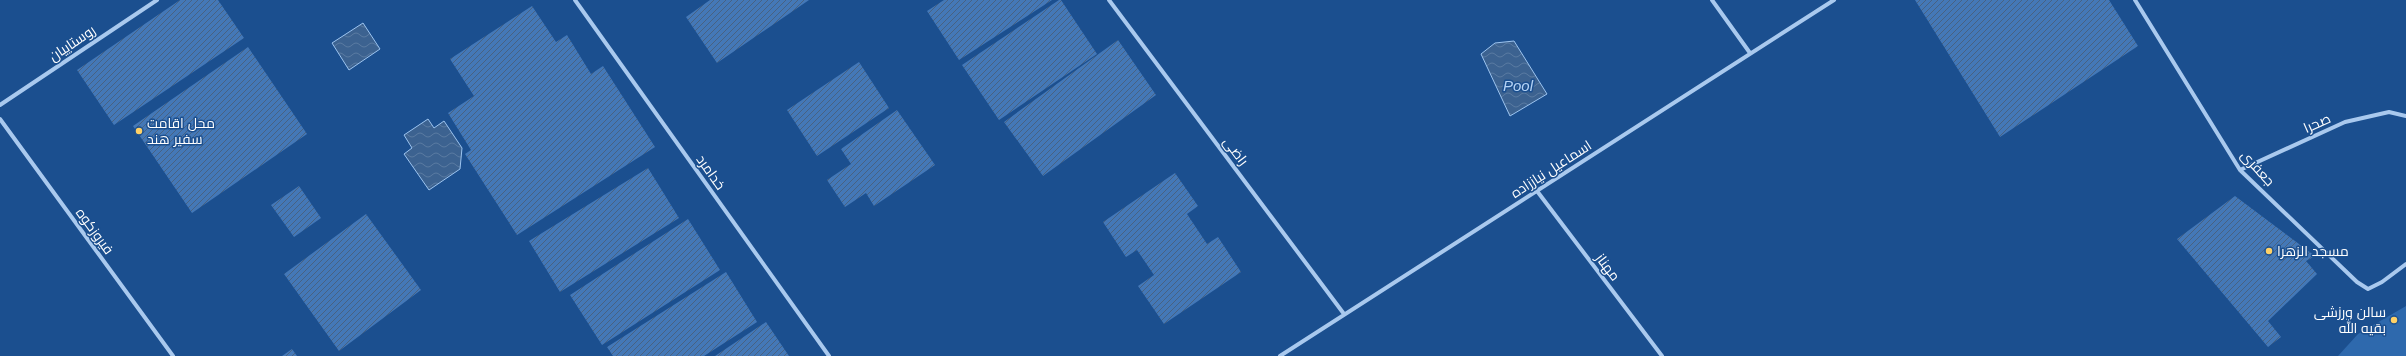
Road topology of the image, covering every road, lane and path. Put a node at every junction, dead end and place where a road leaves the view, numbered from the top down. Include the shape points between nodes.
1 (157, 0) edge
2 (575, 0) edge
3 (1110, 0) edge
4 (1712, 0) edge
5 (1834, 0) edge
6 (2135, 0) edge
7 (1750, 54) junction
8 (0, 105) edge
9 (2406, 116) edge
10 (0, 119) edge
11 (2240, 170) junction
12 (1537, 191) junction
13 (2406, 264) edge
14 (1344, 314) junction
15 (173, 356) edge
16 (828, 356) edge
17 (1280, 356) edge
18 (1662, 356) edge

1 - 8 street, روستاییان
2 - 16 street, خدامرد
3 - 14 street, راضی
4 - 7 street
5 - 7 street, اسماعیل نیاززاده
6 - 11 street, جعفری
7 - 12 street, اسماعیل نیاززاده
9 - 11 street, صحرا via 2389,112 2345,122
10 - 15 street, فیروزکوه
11 - 13 street, جعفری via 2357,282 2368,289
12 - 14 street, اسماعیل نیاززاده
12 - 18 street, مهناز
14 - 17 street, اسماعیل نیاززاده

